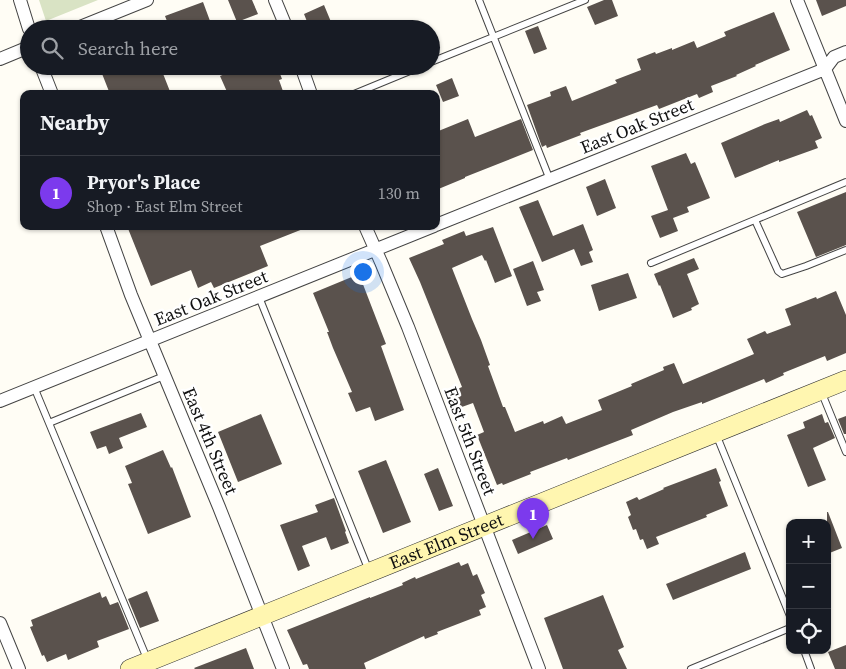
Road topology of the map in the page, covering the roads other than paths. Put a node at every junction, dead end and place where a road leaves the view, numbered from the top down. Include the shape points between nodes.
1 (20, 0) edge
2 (147, 0) edge
3 (276, 0) edge
4 (479, 0) edge
5 (585, 0) edge
6 (797, 0) edge
7 (26, 20) edge
8 (97, 20) edge
9 (283, 20) edge
10 (493, 37) junction
11 (20, 51) edge
12 (846, 52) edge
13 (440, 58) edge
14 (0, 59) edge
15 (825, 69) junction
16 (45, 75) edge
17 (305, 75) edge
18 (400, 75) edge
19 (50, 90) edge
20 (310, 90) edge
21 (364, 90) edge
22 (846, 121) edge
23 (550, 180) junction
24 (846, 182) edge
25 (755, 220) junction
26 (440, 224) edge
27 (107, 230) edge
28 (367, 230) edge
29 (425, 230) edge
30 (376, 250) junction
31 (846, 250) edge
32 (651, 264) dead end
33 (260, 297) junction
34 (150, 341) junction
35 (164, 376) junction
36 (846, 380) edge
37 (34, 387) junction
38 (821, 390) junction
39 (0, 401) edge
40 (49, 423) junction
41 (715, 432) junction
42 (846, 452) edge
43 (484, 526) junction
44 (370, 572) junction
45 (787, 609) edge
46 (262, 616) junction
47 (0, 623) edge
48 (786, 630) edge
49 (805, 654) edge
50 (150, 665) edge
51 (19, 669) edge
52 (130, 669) edge
53 (283, 669) edge
54 (539, 669) edge
55 (692, 669) edge
56 (811, 669) edge

1 - 7 street
2 - 8 street
3 - 9 street
4 - 10 lane
5 - 10 lane
6 - 15 street
10 - 13 lane
10 - 23 lane
11 - 14 street
12 - 15 street, East Oak Street via 834,57
15 - 22 street
15 - 23 street, East Oak Street
16 - 19 street
17 - 20 street
18 - 21 lane
23 - 26 street, East Oak Street
24 - 25 lane
25 - 31 lane via 778,272 782,274
25 - 32 lane
27 - 34 street, East 4th Street
28 - 30 street, East 5th Street
29 - 30 street, East Oak Street
30 - 33 street, East Oak Street
30 - 43 street, East 5th Street
33 - 34 street, East Oak Street
33 - 44 lane
34 - 35 street, East 4th Street
34 - 37 street, East Oak Street
35 - 40 lane
35 - 46 street, East 4th Street
36 - 38 main road, East Elm Street
37 - 39 street, East Oak Street
37 - 40 lane
38 - 41 main road, East Elm Street
38 - 42 lane
40 - 50 lane
41 - 43 main road, East Elm Street
41 - 45 lane
43 - 44 main road, East Elm Street
43 - 54 street, East 5th Street
44 - 46 main road, East Elm Street
46 - 50 main road, East Elm Street
46 - 53 street, East 4th Street
47 - 51 street
48 - 55 lane
49 - 56 lane
50 - 52 main road, East Elm Street

